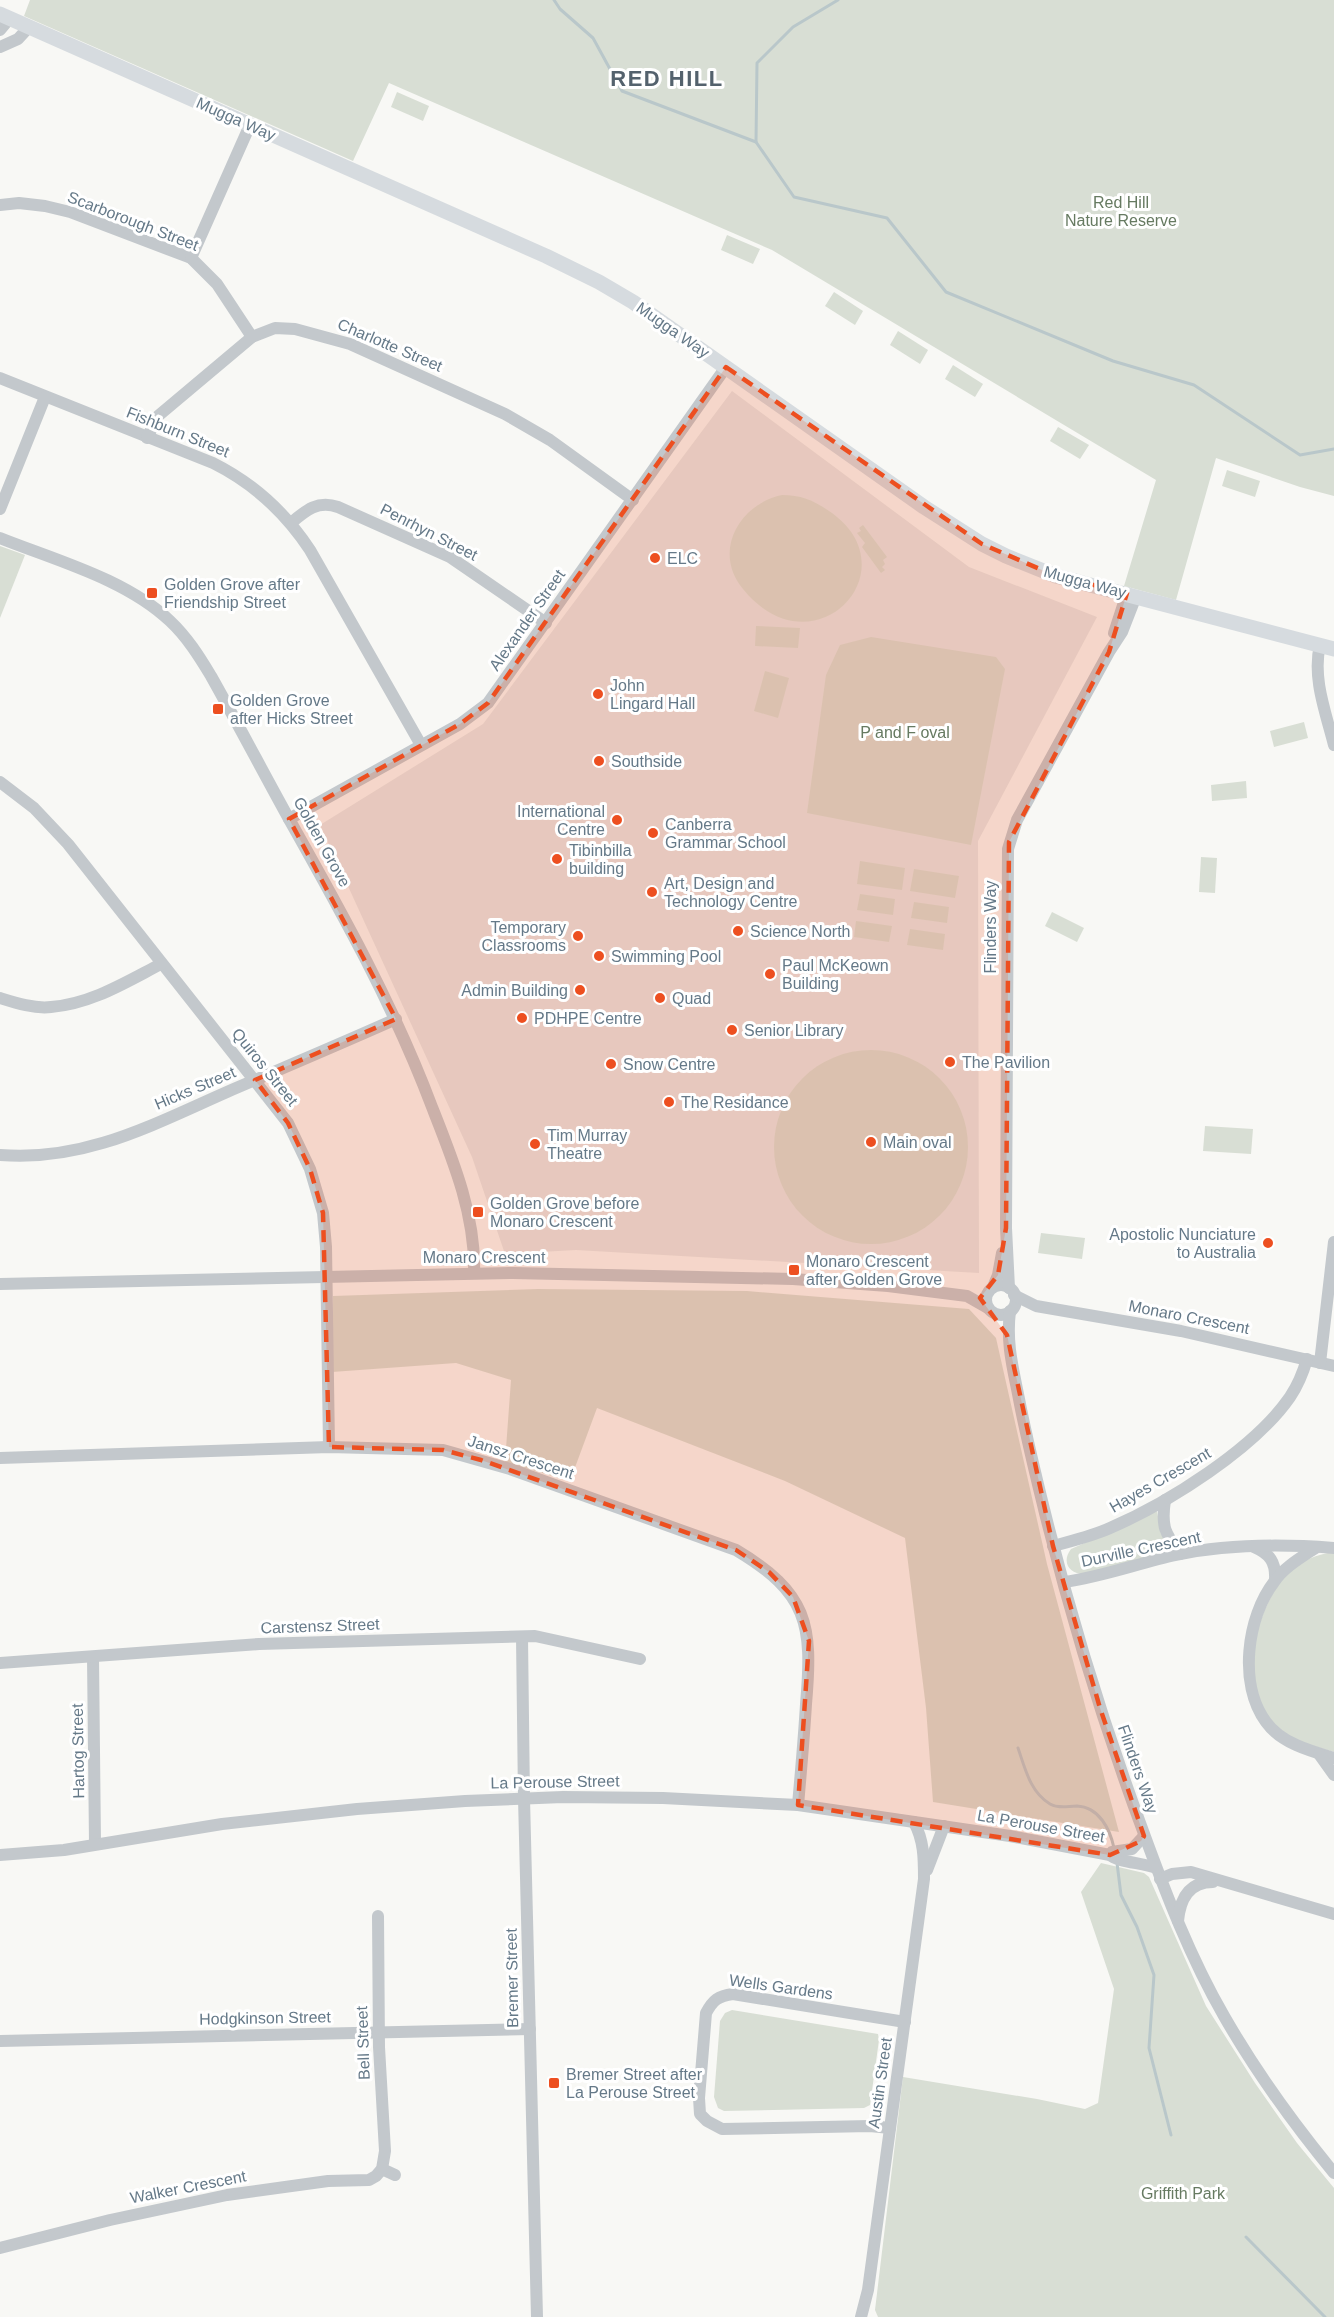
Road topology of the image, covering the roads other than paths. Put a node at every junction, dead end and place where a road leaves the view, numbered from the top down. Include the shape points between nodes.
1 (3, 21) edge
2 (29, 27) junction
3 (0, 47) edge
4 (250, 125) junction
5 (0, 205) edge
6 (191, 258) junction
7 (252, 337) junction
8 (726, 367) junction
9 (0, 378) edge
10 (45, 397) junction
11 (147, 438) junction
12 (633, 500) junction
13 (0, 509) edge
14 (291, 523) junction
15 (0, 538) edge
16 (1132, 595) junction
17 (546, 623) junction
18 (1327, 647) edge
19 (1334, 745) edge
20 (421, 746) junction
21 (0, 782) edge
22 (289, 819) junction
23 (160, 964) junction
24 (0, 998) edge
25 (396, 1019) junction
26 (255, 1080) junction
27 (0, 1155) edge
28 (1006, 1228) junction
29 (1334, 1242) edge
30 (474, 1273) junction
31 (325, 1275) junction
32 (0, 1284) edge
33 (991, 1289) junction
34 (1012, 1291) junction
35 (966, 1296) junction
36 (1036, 1306) junction
37 (1011, 1310) junction
38 (992, 1311) junction
39 (1007, 1335) junction
40 (1314, 1361) junction
41 (1334, 1366) edge
42 (330, 1447) junction
43 (0, 1458) edge
44 (1165, 1500) junction
45 (1053, 1546) junction
46 (1250, 1546) junction
47 (1317, 1547) junction
48 (1334, 1548) edge
49 (1180, 1554) junction
50 (1275, 1580) junction
51 (1064, 1582) junction
52 (522, 1637) junction
53 (93, 1657) junction
54 (640, 1659) dead end
55 (0, 1663) edge
56 (1319, 1754) junction
57 (1334, 1758) edge
58 (1334, 1775) edge
59 (524, 1798) junction
60 (798, 1805) junction
61 (914, 1822) junction
62 (944, 1826) junction
63 (1144, 1836) junction
64 (95, 1844) junction
65 (0, 1855) edge
66 (1113, 1855) junction
67 (1158, 1873) junction
68 (924, 1879) junction
69 (1221, 1882) junction
70 (1334, 1914) edge
71 (378, 1916) dead end
72 (1178, 1923) junction
73 (905, 2022) junction
74 (530, 2029) junction
75 (379, 2031) junction
76 (0, 2041) edge
77 (890, 2128) junction
78 (382, 2169) junction
79 (1334, 2173) edge
80 (395, 2175) dead end
81 (0, 2248) edge
82 (868, 2290) junction
83 (537, 2317) edge
84 (861, 2317) edge
85 (869, 2317) edge

1 - 2 main road, Mugga Way
2 - 3 street via 18,39
2 - 4 main road, Mugga Way
4 - 6 street
4 - 8 main road, Mugga Way via 573,268 633,302
5 - 6 street, Scarborough Street via 45,206 70,212
6 - 7 street, Scarborough Street via 217,284
7 - 11 street, Charlotte Street via 158,416
7 - 12 street, Charlotte Street via 275,328 295,329 350,344 530,427
8 - 12 street, Alexander Street
8 - 16 main road, Mugga Way via 982,544 1056,576
9 - 10 street, Fishburn Street
10 - 11 street, Fishburn Street
10 - 13 street
11 - 14 street, Fishburn Street via 228,470 257,490
12 - 17 street, Alexander Street
14 - 17 street, Penrhyn Street via 320,504 338,507 450,557
14 - 20 street, Fishburn Street
15 - 22 street, Golden Grove via 117,585 170,621 211,676
16 - 18 main road, Mugga Way
16 - 28 street, Flinders Way via 1109,652 1017,820 1008,849
17 - 20 street, Alexander Street via 488,703
18 - 19 street via 1317,658 1317,674
20 - 22 street, Alexander Street
21 - 23 street, Quiros Street via 52,825
22 - 25 street, Golden Grove
23 - 24 street via 115,988 50,1008
23 - 26 street, Quiros Street
25 - 26 street, Hicks Street
25 - 30 street, Golden Grove via 452,1160 468,1215
26 - 27 street, Hicks Street via 130,1135 78,1151
26 - 31 street, Quiros Street via 288,1123 310,1169 323,1213
28 - 33 street, Flinders Way via 1001,1263
28 - 34 street, Flinders Way
29 - 40 street, Hayes Crescent
30 - 31 street, Monaro Crescent
30 - 35 street, Monaro Crescent via 793,1279
31 - 32 street, Monaro Crescent
31 - 42 street, Quiros Street
33 - 34 street via 1001,1285
33 - 35 street, Monaro Crescent
33 - 38 street via 986,1298
34 - 36 street, Monaro Crescent
34 - 37 street via 1015,1303
35 - 38 street, Monaro Crescent
36 - 37 street, Monaro Crescent
36 - 40 street, Monaro Crescent via 1181,1331
37 - 38 street
37 - 39 street, Flinders Way
38 - 39 street, Flinders Way
39 - 45 street, Flinders Way
40 - 41 street, Monaro Crescent
40 - 44 street, Hayes Crescent via 1292,1395 1262,1428 1227,1459
42 - 43 street, Jansz Crescent
42 - 60 street, Jansz Crescent via 442,1450 481,1460 736,1550 769,1572 793,1597 809,1641
44 - 45 street, Hayes Crescent via 1110,1528
44 - 49 street via 1163,1526
45 - 51 street, Flinders Way
46 - 47 street, Durville Crescent
46 - 49 street, Durville Crescent
46 - 50 street via 1268,1554
47 - 48 street, Durville Crescent
47 - 50 street
49 - 51 street, Durville Crescent
50 - 56 street via 1254,1626 1249,1650 1248,1678 1254,1702 1276,1733
51 - 63 street, Flinders Way via 1100,1708
52 - 53 street, Carstensz Street via 259,1644
52 - 54 street, Carstensz Street via 535,1636
52 - 59 street, Bremer Street
53 - 55 street, Carstensz Street
53 - 64 street, Hartog Street
56 - 57 street
56 - 58 street
59 - 60 street, La Perouse Street via 663,1798
59 - 64 street, La Perouse Street via 357,1809 222,1824
59 - 74 street, Bremer Street
60 - 61 street, La Perouse Street
61 - 62 street, La Perouse Street
61 - 68 street, Austin Street via 924,1848
62 - 66 street, La Perouse Street
62 - 68 street, Austin Street
63 - 66 street, La Perouse Street via 1132,1849
63 - 67 street, Flinders Way
64 - 65 street, La Perouse Street
66 - 67 street, La Perouse Street
67 - 69 street, La Perouse Street via 1191,1872
67 - 72 street, Flinders Way
68 - 73 street, Austin Street
69 - 70 street, La Perouse Street
69 - 72 street, La Perouse Street via 1205,1882 1188,1891 1179,1907
71 - 75 street, Bell Street
72 - 79 street, Flinders Way via 1223,2015 1278,2103
73 - 77 street, Austin Street
73 - 77 street, Wells Gardens via 733,1994 720,1995 706,2013 700,2114 715,2126
74 - 75 street, Hodgkinson Street
74 - 83 street, Bremer Street
75 - 76 street, Hodgkinson Street
75 - 78 street, Bell Street via 385,2151
77 - 82 street, Austin Street
78 - 80 street
78 - 81 street, Walker Crescent via 369,2180 328,2181 228,2195
82 - 84 street, Austin Street
82 - 85 street, Austin Street

